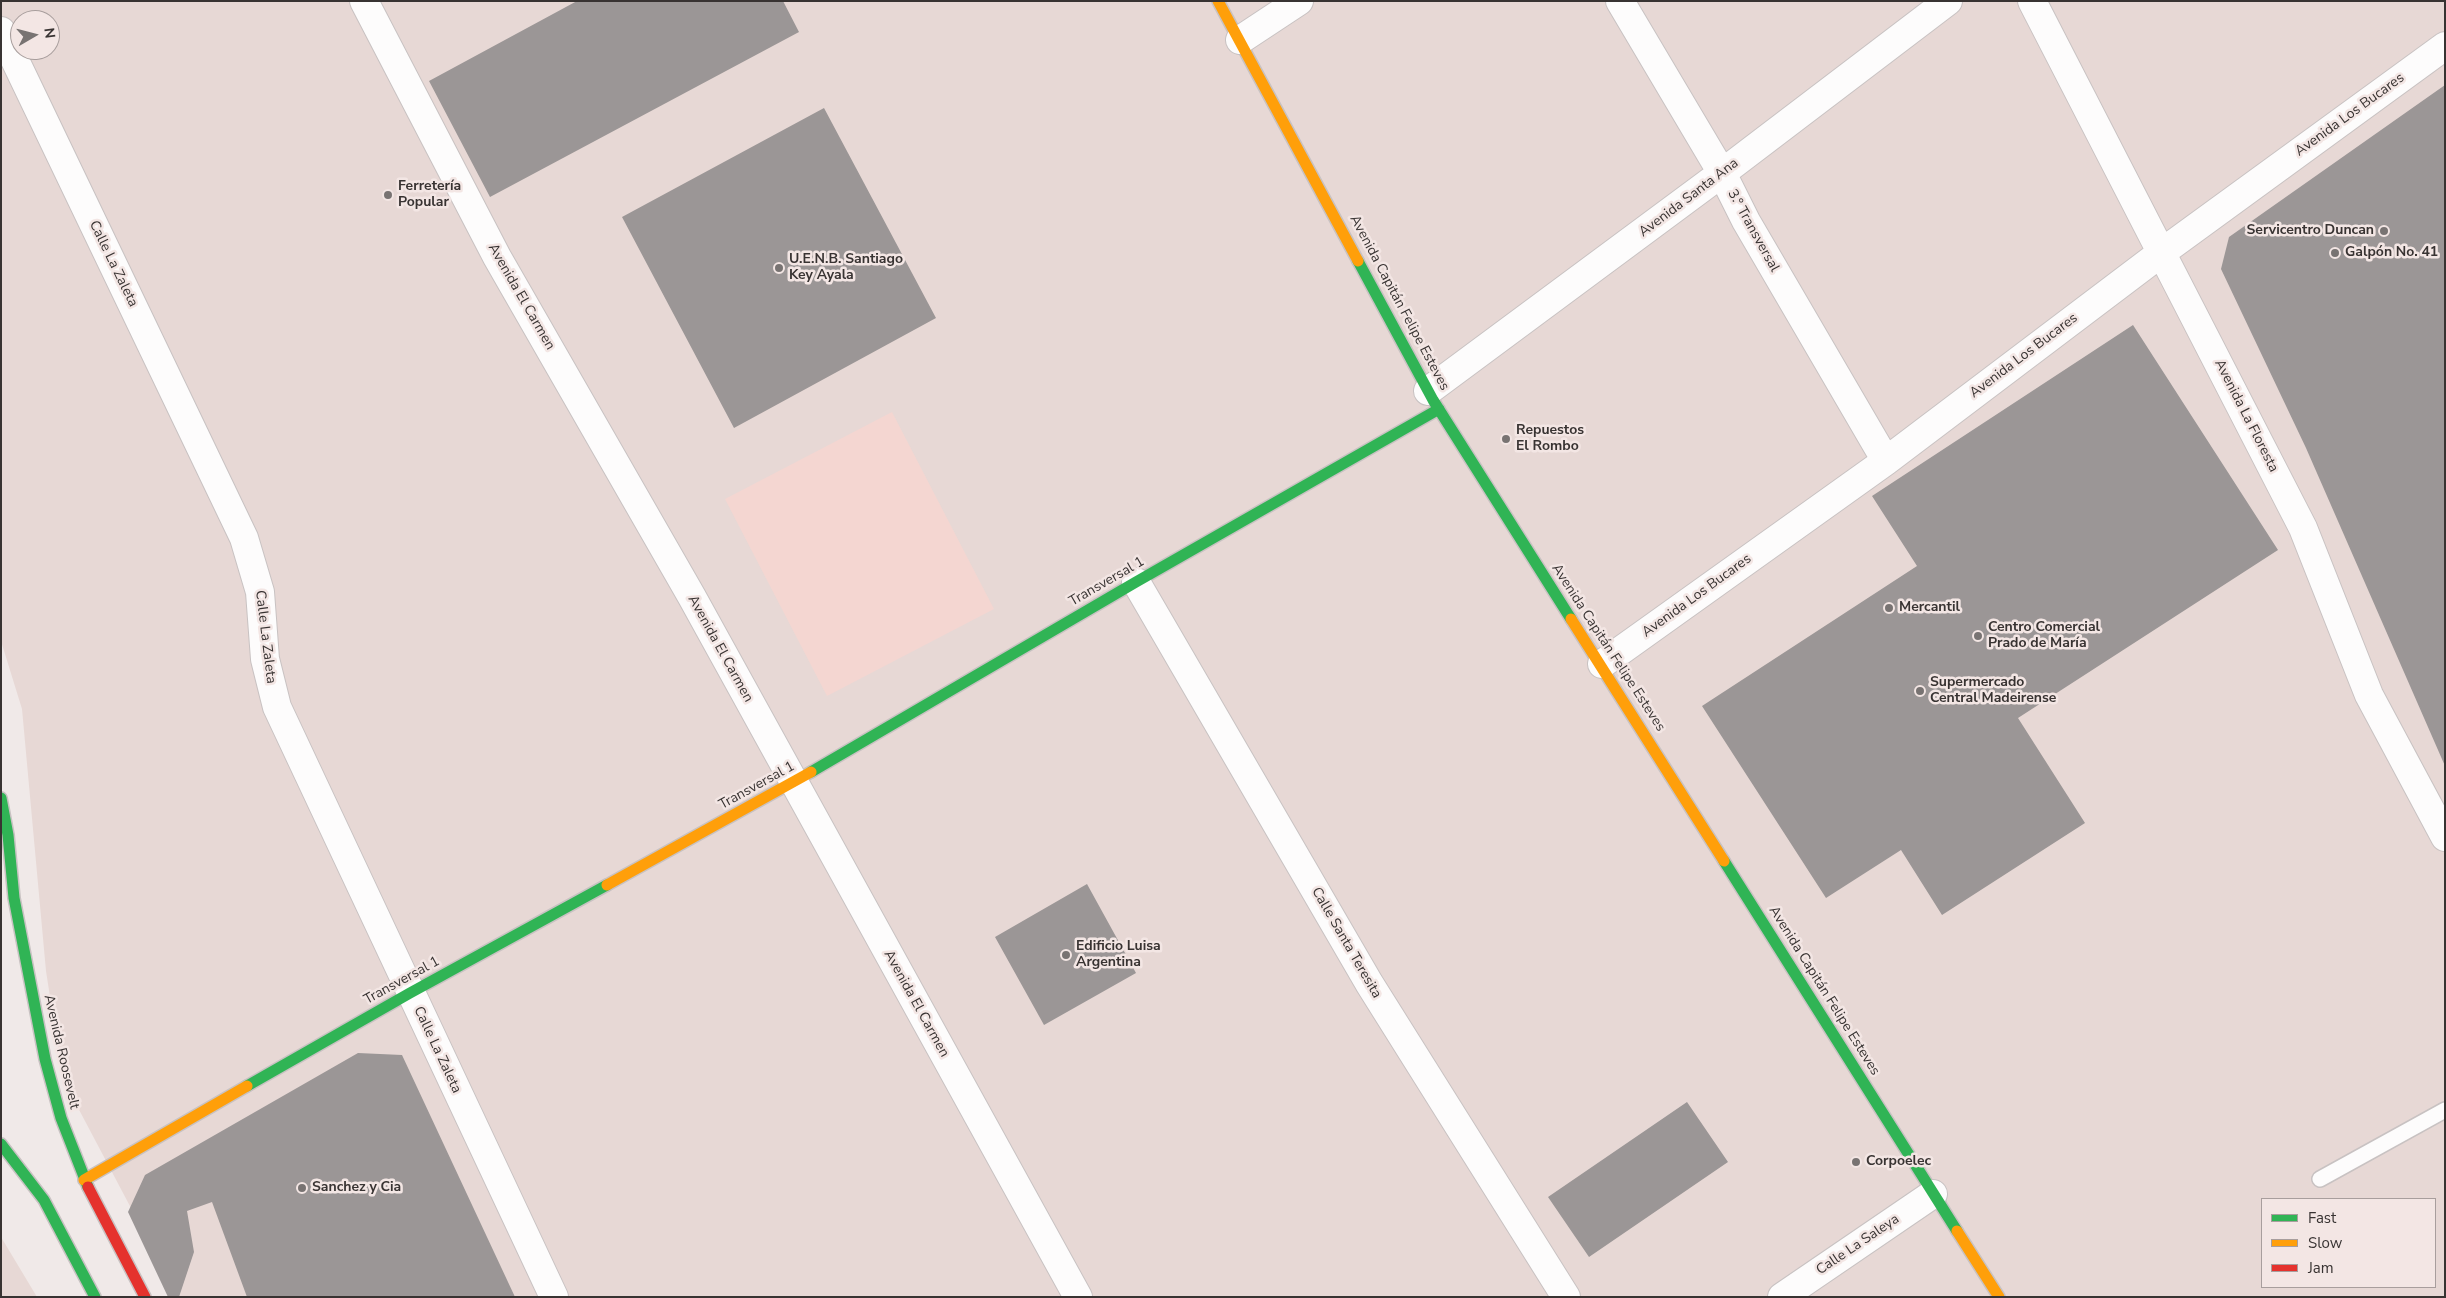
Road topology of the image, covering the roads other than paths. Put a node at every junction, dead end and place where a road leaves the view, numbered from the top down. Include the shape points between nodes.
1 (364, 1) edge
2 (1218, 1) edge
3 (1299, 1) edge
4 (1620, 1) edge
5 (1948, 1) edge
6 (2032, 1) edge
7 (1, 31) edge
8 (1240, 40) junction
9 (2445, 46) edge
10 (1722, 173) junction
11 (2161, 253) junction
12 (1434, 400) junction
13 (1886, 461) junction
14 (1136, 582) junction
15 (1602, 664) junction
16 (793, 783) junction
17 (1, 798) edge
18 (2445, 837) edge
19 (14, 898) junction
20 (6, 910) dead end
21 (410, 993) junction
22 (2445, 1110) edge
23 (1, 1144) edge
24 (2320, 1179) dead end
25 (84, 1180) junction
26 (1933, 1194) junction
27 (95, 1297) edge
28 (145, 1297) edge
29 (554, 1297) edge
30 (1078, 1297) edge
31 (1566, 1297) edge
32 (1782, 1297) edge
33 (1999, 1297) edge

1 - 16 street, Avenida El Carmen via 497,257 692,597
2 - 8 street, Avenida Capitán Felipe Esteves
3 - 8 street
4 - 10 street, 3.° Transversal
5 - 10 street, Avenida Santa Ana
6 - 11 street, Avenida La Floresta
7 - 21 street, Calle La Zaleta via 244,538 260,592 265,659 277,707
8 - 12 street, Avenida Capitán Felipe Esteves
9 - 11 street, Avenida Los Bucares
10 - 12 street, Avenida Santa Ana
10 - 13 street, 3.° Transversal via 1746,221
11 - 13 street, Avenida Los Bucares
11 - 18 street, Avenida La Floresta via 2303,528 2369,695
12 - 14 street, Transversal 1
12 - 15 street, Avenida Capitán Felipe Esteves
13 - 15 street, Avenida Los Bucares
14 - 16 street, Transversal 1
14 - 31 street, Calle Santa Teresita via 1369,983
15 - 26 street, Avenida Capitán Felipe Esteves
16 - 21 street, Transversal 1
16 - 30 street, Avenida El Carmen
17 - 19 street, Avenida Roosevelt
19 - 20 street
19 - 25 street, Avenida Roosevelt via 45,1059 61,1118
21 - 25 street, Transversal 1
21 - 29 street, Calle La Zaleta
22 - 24 lane
23 - 27 street via 44,1200
25 - 28 street, Avenida Roosevelt
26 - 32 street, Calle La Saleya
26 - 33 street, Avenida Capitán Felipe Esteves

